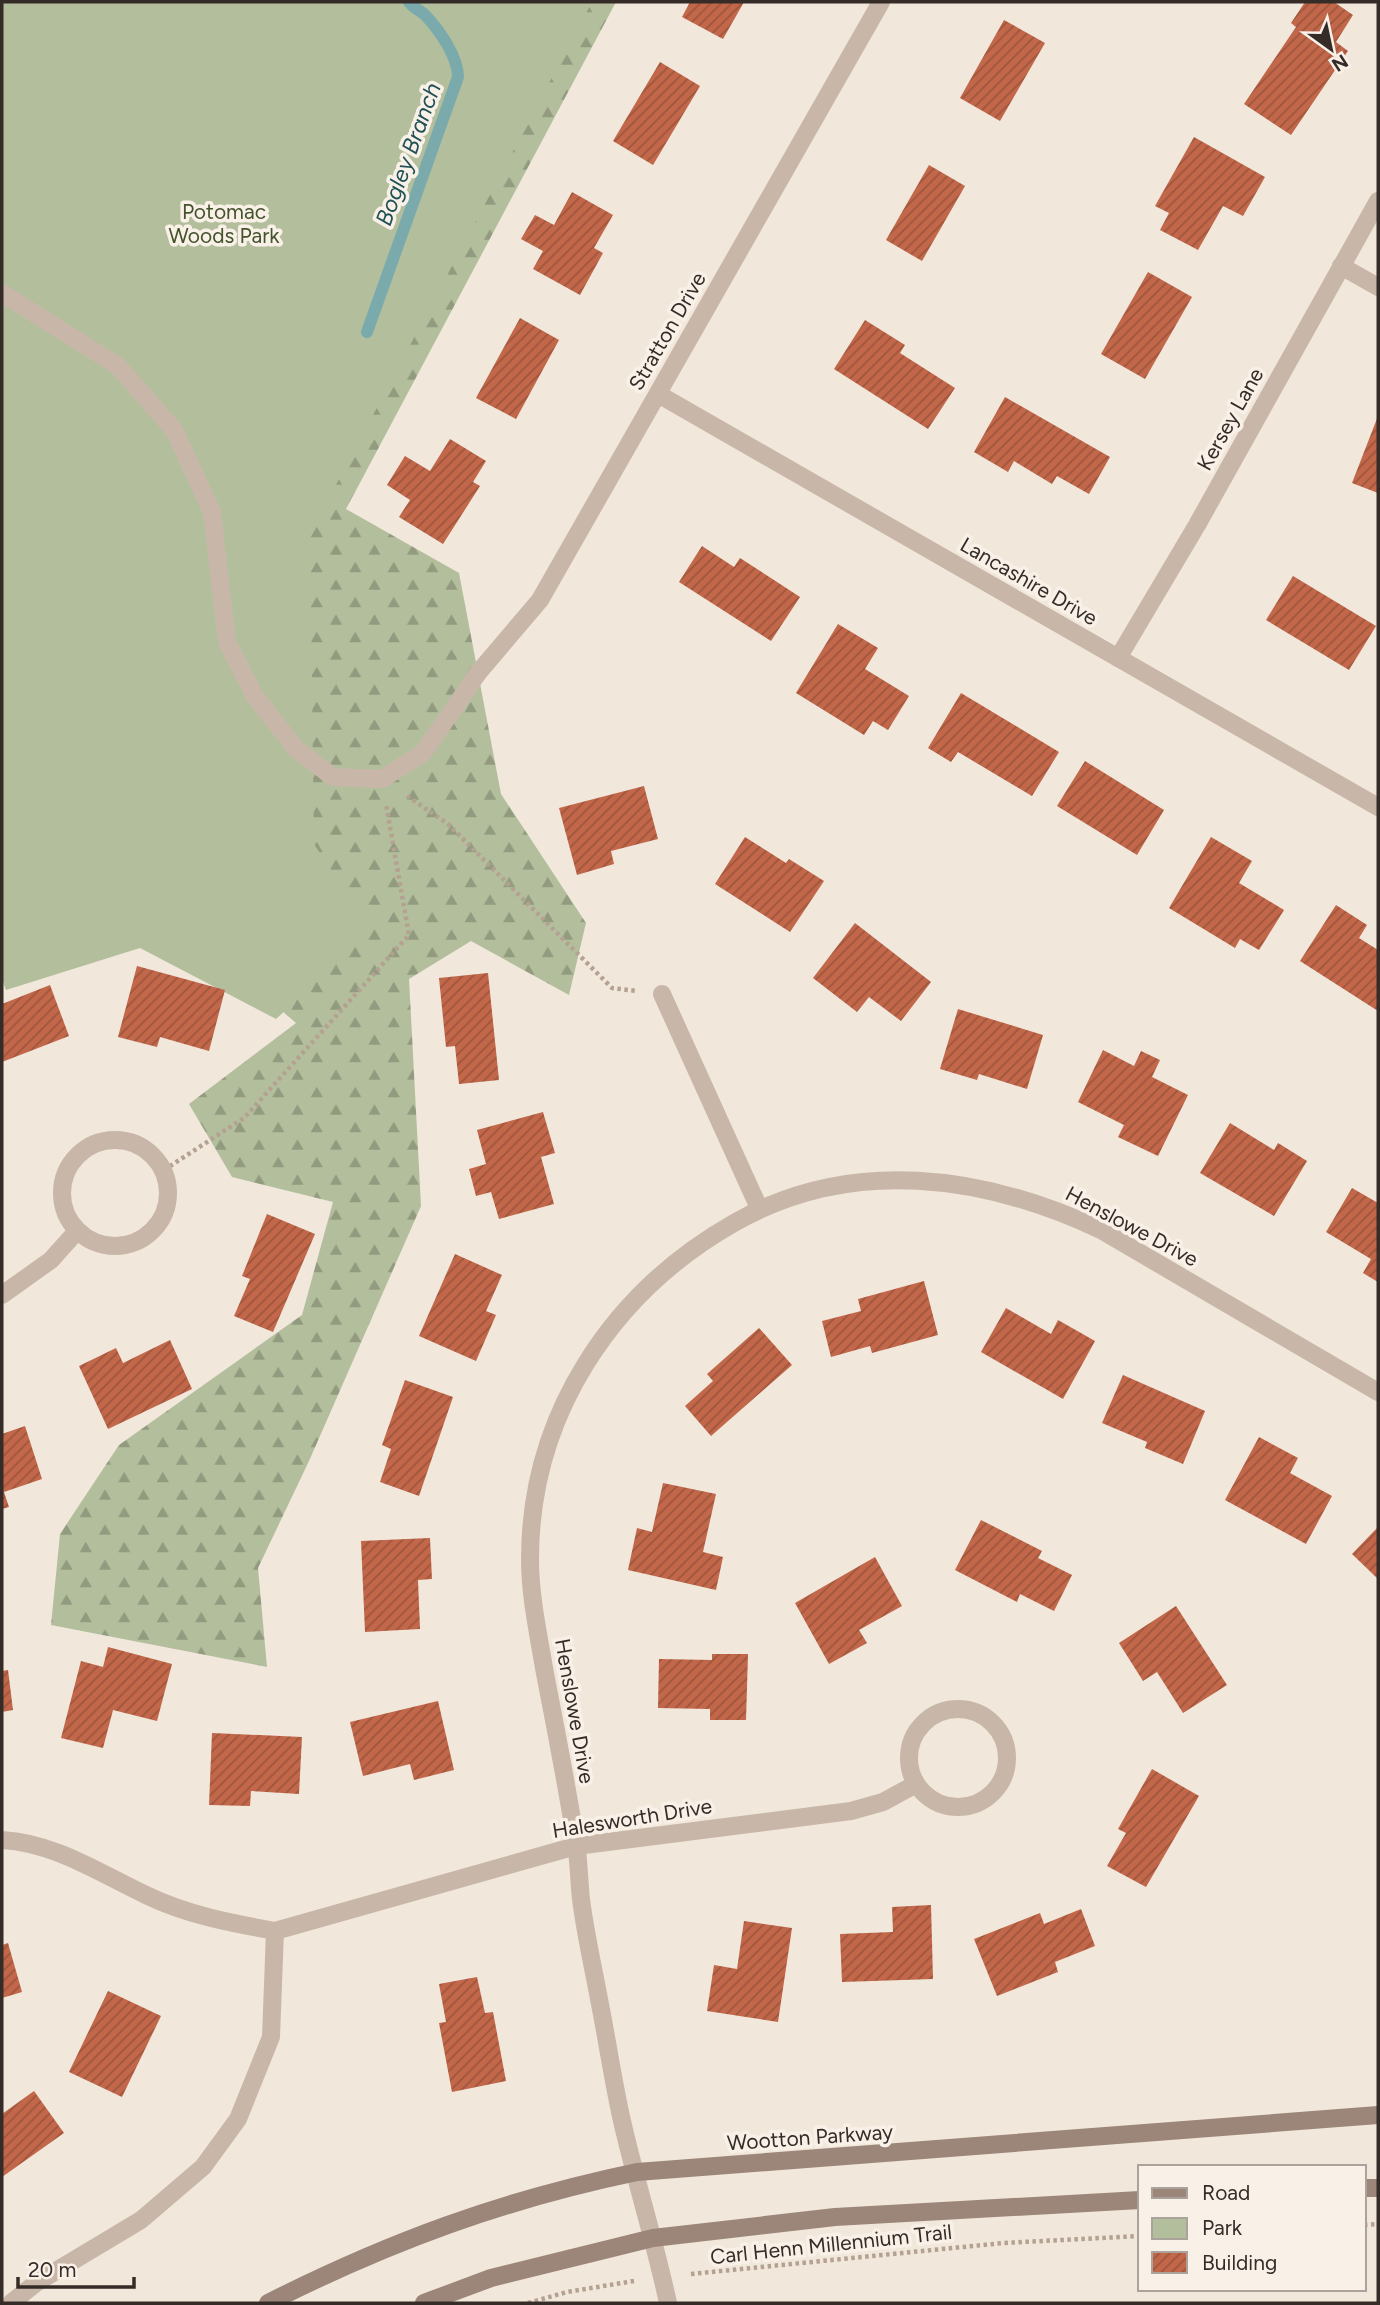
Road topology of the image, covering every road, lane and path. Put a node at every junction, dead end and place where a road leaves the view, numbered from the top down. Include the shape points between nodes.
1 (881, 2) edge
2 (1378, 201) edge
3 (1341, 266) junction
4 (1378, 287) edge
5 (2, 293) edge
6 (658, 394) junction
7 (1118, 658) junction
8 (382, 779) junction
9 (1378, 807) edge
10 (662, 994) joint
11 (164, 1170) junction
12 (759, 1208) junction
13 (77, 1231) junction
14 (2, 1295) edge
15 (1378, 1392) edge
16 (916, 1784) junction
17 (2, 1840) edge
18 (576, 1846) junction
19 (275, 1931) junction
20 (1378, 2115) edge
21 (637, 2172) junction
22 (1138, 2200) edge
23 (1138, 2236) edge
24 (653, 2238) junction
25 (662, 2277) junction
26 (11, 2303) edge
27 (268, 2303) edge
28 (424, 2303) edge
29 (528, 2303) edge
30 (668, 2303) edge

1 - 6 street, Stratton Drive
2 - 3 street, Kersey Lane
3 - 4 street
3 - 7 street, Kersey Lane
5 - 8 street via 118,366 174,430 212,512 227,642 254,695 296,750 333,777
6 - 7 street, Lancashire Drive
6 - 8 street, Stratton Drive via 540,600 478,673 423,753
7 - 9 street, Lancashire Drive
8 - 10 path via 448,824 612,988
8 - 11 path via 408,936 244,1118
10 - 12 street
11 - 13 street via 167,1206 159,1223 145,1236 110,1246
11 - 13 street via 153,1154 120,1139 84,1148 63,1179 66,1215
12 - 15 street, Henslowe Drive via 835,1186 893,1179 955,1183 1008,1194 1101,1230
12 - 18 street, Henslowe Drive via 691,1250 646,1287 598,1341 574,1379 541,1464 530,1559 534,1609
13 - 14 street via 51,1260
16 - 16 street via 942,1805 976,1804 995,1788 1006,1766 1000,1733 989,1720 957,1709 925,1721 909,1751 909,1768
16 - 18 street, Halesworth Drive via 883,1802 851,1811
17 - 19 street, Halesworth Drive via 21,1841 82,1861 147,1896 200,1917
18 - 19 street, Halesworth Drive
18 - 21 street, Henslowe Drive via 591,1956 622,2120
19 - 26 street via 271,2037 238,2119 203,2167 141,2220
20 - 21 main road, Wootton Parkway
21 - 24 street, Henslowe Drive
21 - 27 main road, Wootton Parkway via 562,2187 480,2211 344,2265
22 - 24 main road via 835,2217
23 - 25 path, Carl Henn Millennium Trail via 1003,2243
24 - 25 street, Henslowe Drive
24 - 28 main road via 491,2278
25 - 29 path, Carl Henn Millennium Trail
25 - 30 street, Henslowe Drive

